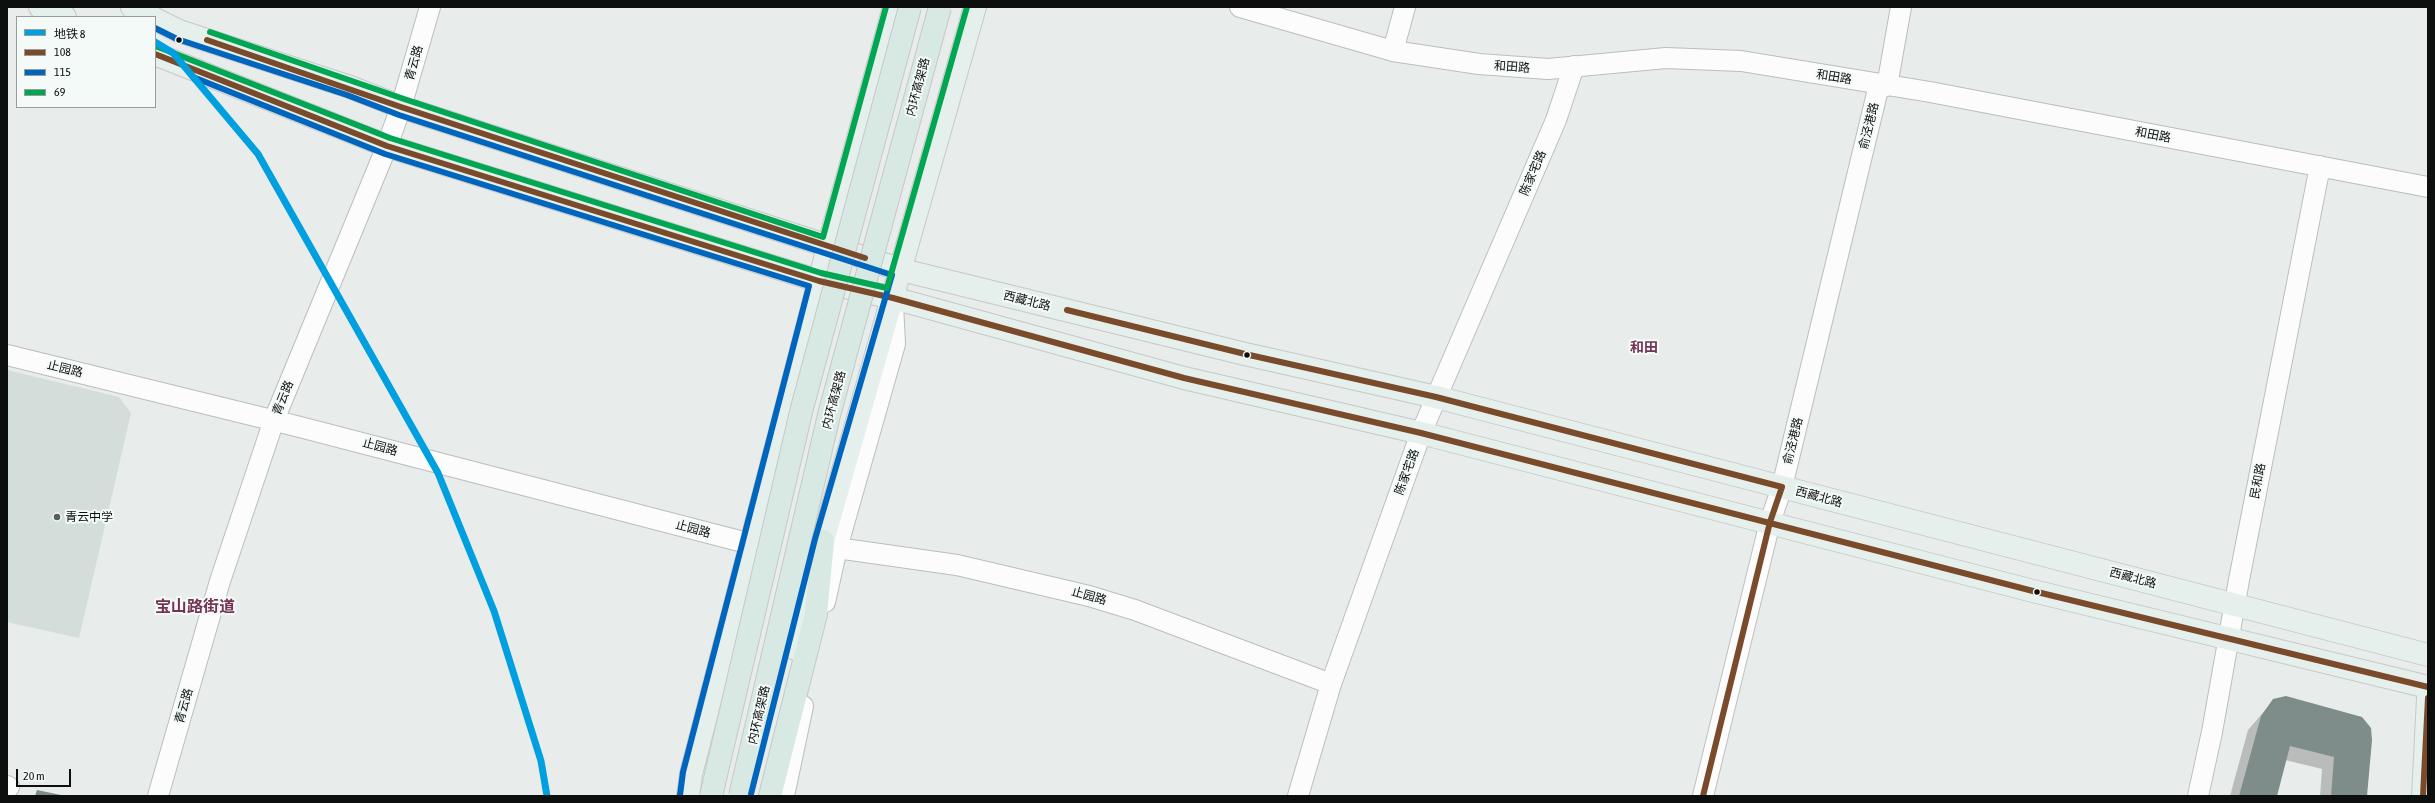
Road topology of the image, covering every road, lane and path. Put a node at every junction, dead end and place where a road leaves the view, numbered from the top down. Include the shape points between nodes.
1 (40, 7) edge
2 (132, 7) edge
3 (430, 7) edge
4 (894, 7) edge
5 (910, 7) edge
6 (940, 7) edge
7 (975, 7) edge
8 (1240, 7) edge
9 (1406, 7) edge
10 (1901, 7) edge
11 (62, 16) edge
12 (150, 16) edge
13 (156, 20) edge
14 (1393, 50) junction
15 (156, 54) edge
16 (1574, 66) junction
17 (1883, 85) junction
18 (401, 107) junction
19 (388, 146) junction
20 (2320, 166) junction
21 (2428, 187) edge
22 (829, 246) junction
23 (902, 270) junction
24 (819, 281) junction
25 (893, 298) junction
26 (7, 355) edge
27 (1436, 396) junction
28 (274, 420) junction
29 (1421, 433) junction
30 (1782, 487) junction
31 (1770, 522) junction
32 (751, 544) junction
33 (830, 545) junction
34 (2234, 605) junction
35 (2228, 639) junction
36 (2428, 655) edge
37 (1331, 684) junction
38 (2428, 687) edge
39 (2428, 698) edge
40 (158, 796) edge
41 (688, 796) edge
42 (711, 796) edge
43 (740, 796) edge
44 (759, 796) edge
45 (770, 796) edge
46 (784, 796) edge
47 (1298, 796) edge
48 (1703, 796) edge
49 (2198, 796) edge
50 (2423, 796) edge

1 - 11 main road
2 - 12 main road
3 - 18 street, 青云路
4 - 22 main road
5 - 42 highway, bridge via 802,408
6 - 43 highway, 内环高架路, bridge via 829,415
7 - 23 main road
8 - 14 street, 和田路
9 - 14 street
10 - 17 street, 俞泾港路
13 - 18 main road, 西藏北路 via 179,31 350,87
14 - 16 street, 和田路 via 1523,69
15 - 19 main road
16 - 17 street, 和田路 via 1666,58 1711,58
16 - 27 street, 陈家宅路 via 1556,120
17 - 20 street, 和田路
17 - 30 street, 俞泾港路
18 - 19 street, 青云路
18 - 22 main road, 西藏北路
19 - 24 main road
19 - 28 street, 青云路
20 - 21 street, 和田路
20 - 34 street, 民和路
22 - 23 main road, 西藏北路
22 - 24 main road
23 - 25 main road
23 - 27 main road, 西藏北路 via 1245,354
24 - 25 main road
24 - 32 main road
25 - 29 main road via 1184,378
25 - 33 main road
26 - 28 street, 止园路
27 - 29 street, 陈家宅路
27 - 30 main road, 西藏北路
28 - 32 street, 止园路
28 - 40 street, 青云路 via 220,581
29 - 31 main road
29 - 37 street, 陈家宅路
30 - 31 street, 俞泾港路
30 - 34 main road, 西藏北路
31 - 35 main road
31 - 48 street, 俞泾港路
32 - 41 main road via 691,774
33 - 37 street, 止园路 via 956,565 1089,596 1135,610
33 - 44 main road
33 - 45 highway via 816,614
33 - 46 street
34 - 35 street, 民和路
34 - 36 main road, 西藏北路
35 - 38 main road
35 - 49 street, 民和路
37 - 47 street, 陈家宅路
39 - 50 main road

